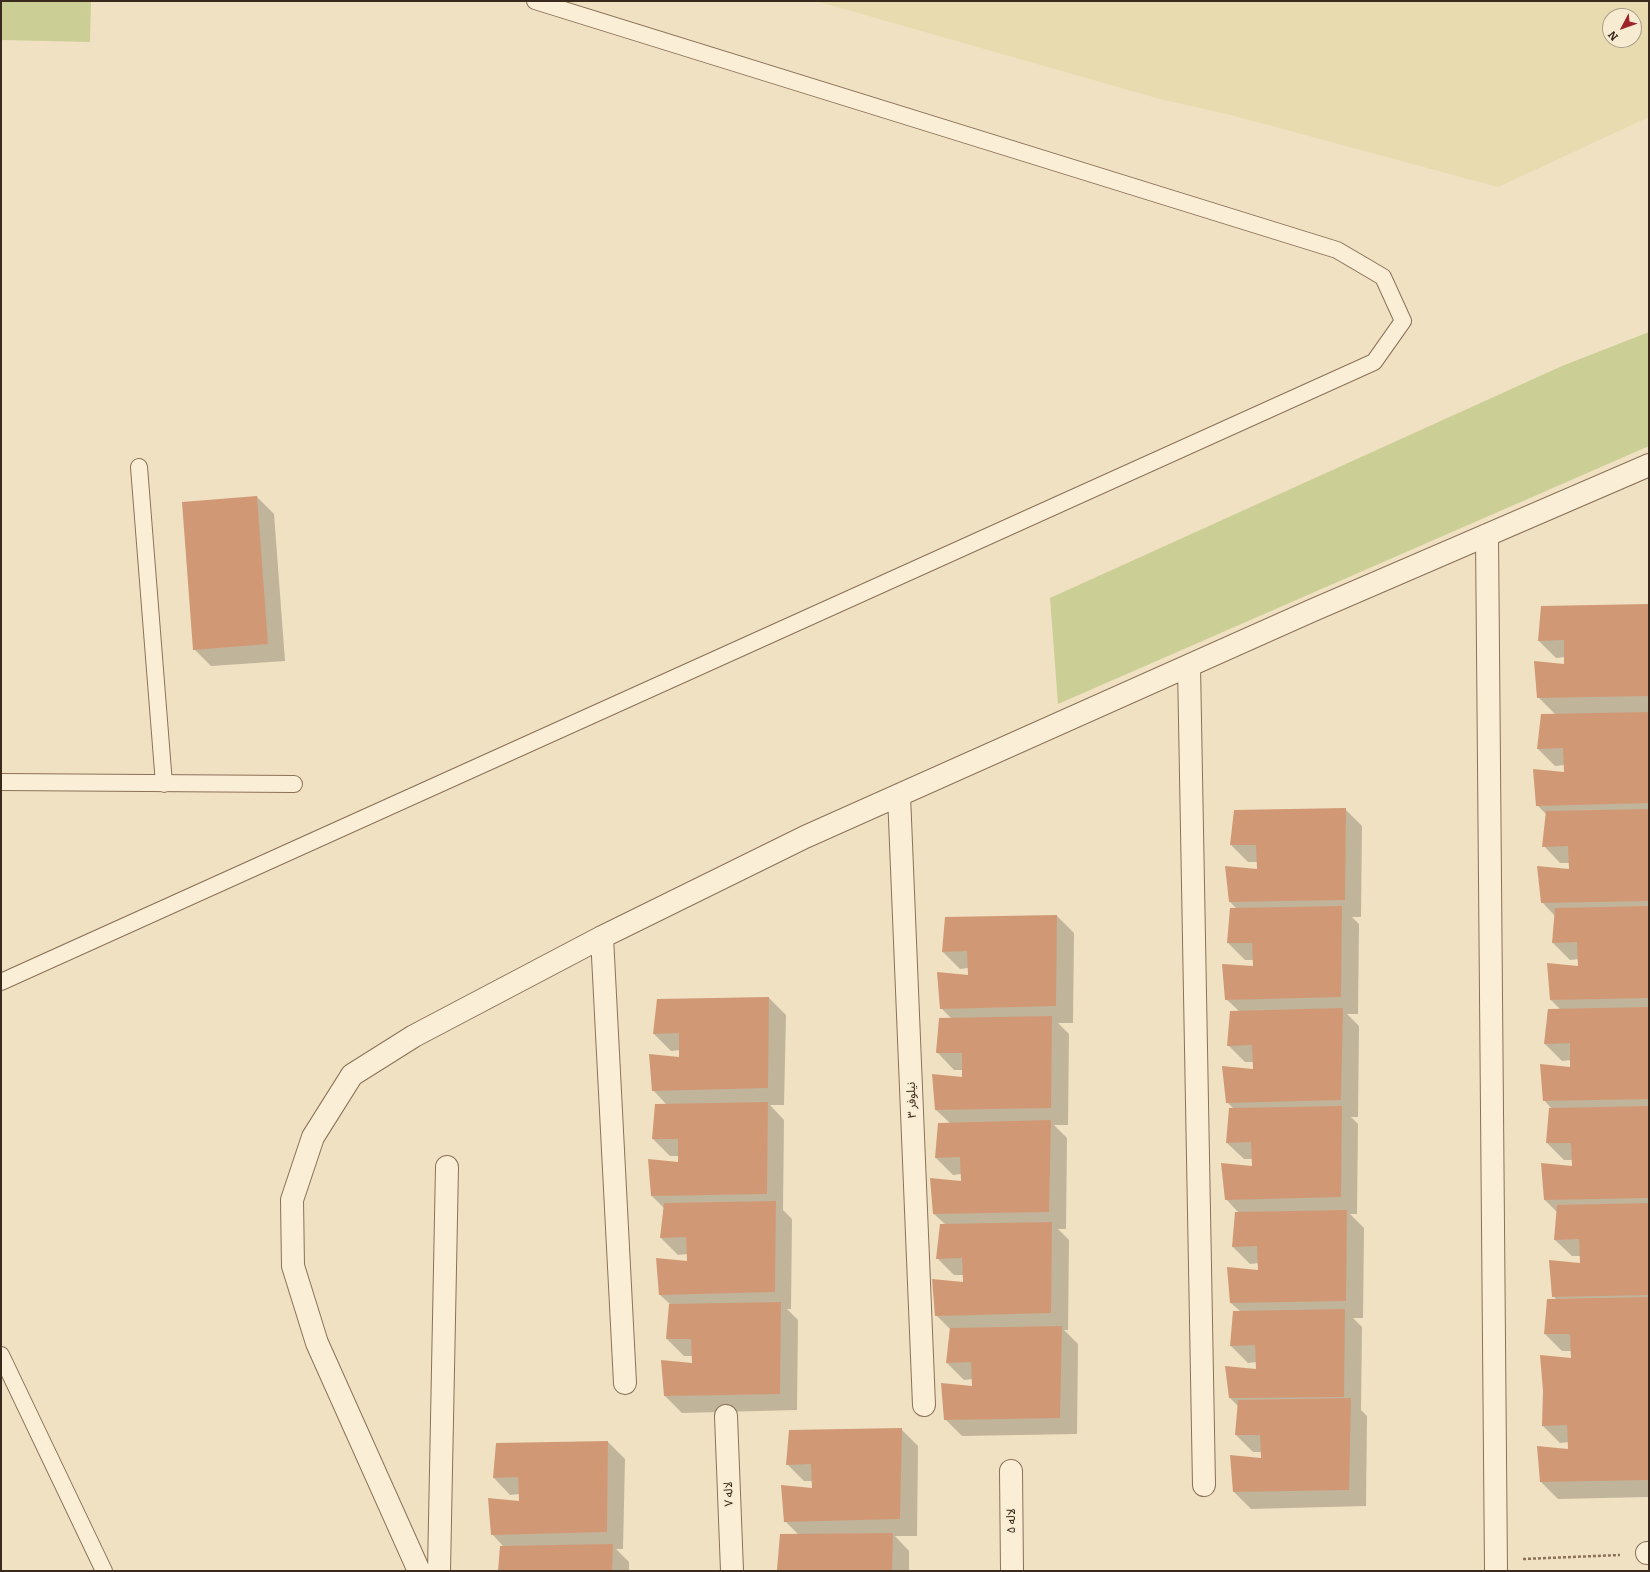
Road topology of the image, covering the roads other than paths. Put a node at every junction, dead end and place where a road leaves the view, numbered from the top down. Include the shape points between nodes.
1 (535, 1) edge
2 (1649, 465) edge
3 (139, 467) dead end
4 (1487, 535) junction
5 (1189, 666) junction
6 (1, 782) edge
7 (164, 784) junction
8 (294, 784) dead end
9 (899, 796) junction
10 (602, 937) junction
11 (1, 982) edge
12 (447, 1167) dead end
13 (1, 1355) edge
14 (625, 1383) dead end
15 (924, 1405) dead end
16 (726, 1416) dead end
17 (1011, 1471) dead end
18 (1204, 1485) dead end
19 (1496, 1565) edge
20 (104, 1571) edge
21 (418, 1571) edge
22 (438, 1571) edge
23 (732, 1571) edge
24 (1012, 1571) edge

1 - 11 lane via 1337,250 1383,277 1402,321 1374,362
2 - 4 street
3 - 7 lane
4 - 5 street
4 - 19 street
5 - 9 street
5 - 18 street
6 - 7 lane
7 - 8 lane
9 - 10 street via 804,837
9 - 15 street, نیلوفر ٣
10 - 14 street
10 - 21 street via 414,1036 352,1075 313,1137 292,1200 293,1266 318,1343
12 - 22 street
13 - 20 lane
16 - 23 street, لاله ٧
17 - 24 street, لاله ۵

